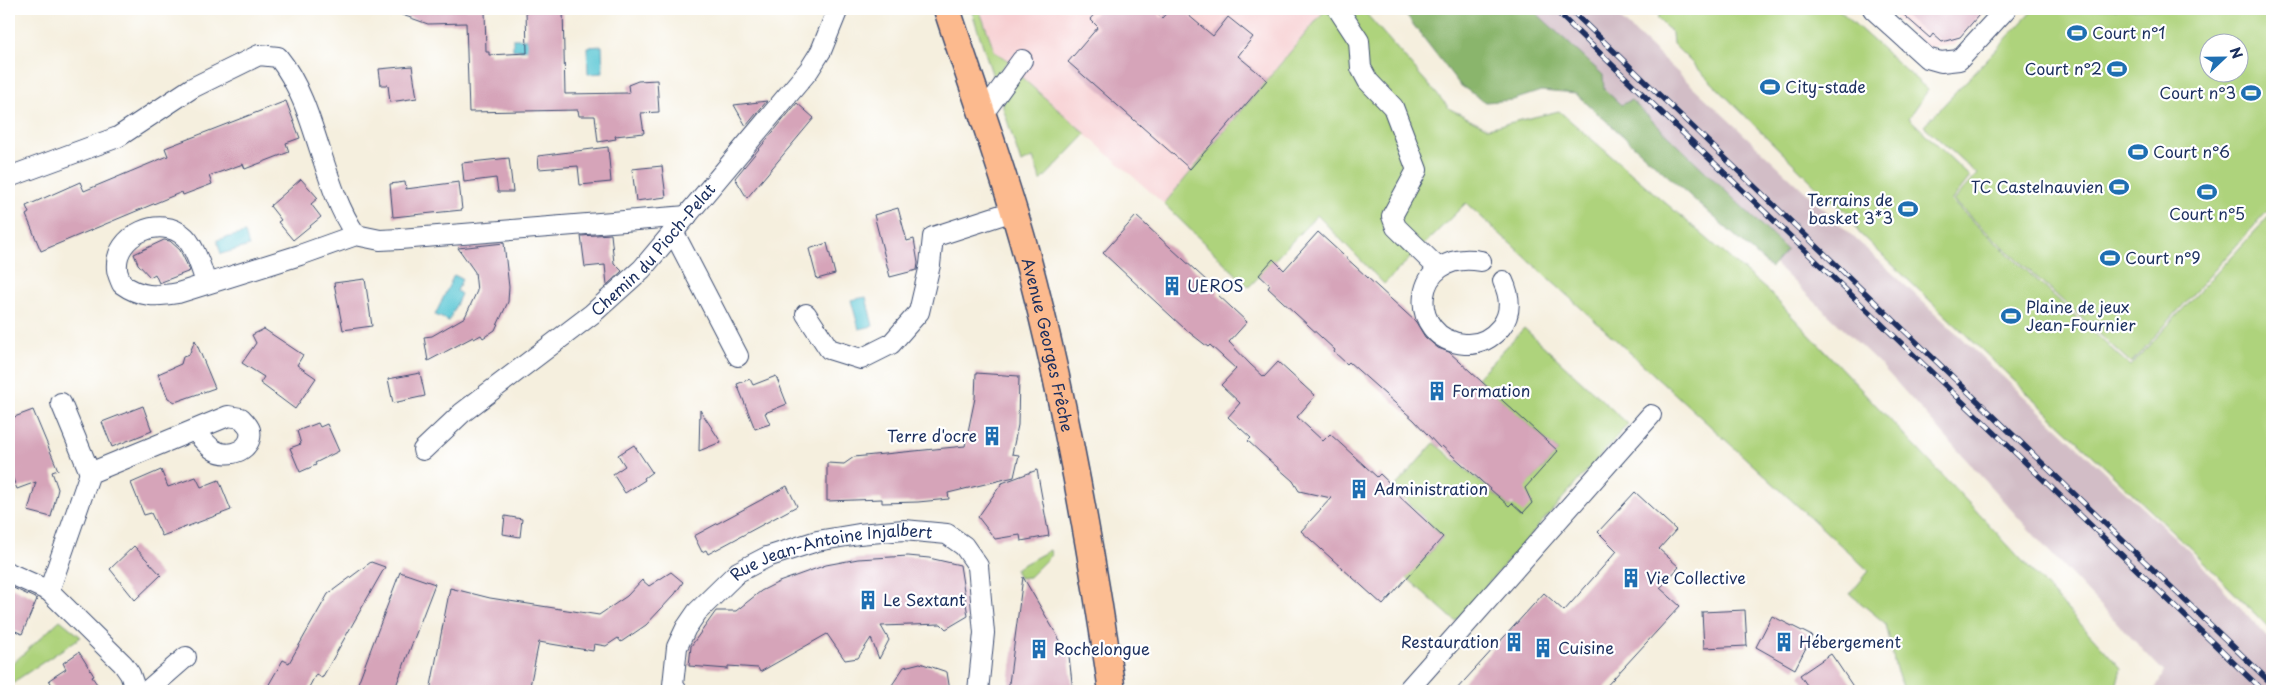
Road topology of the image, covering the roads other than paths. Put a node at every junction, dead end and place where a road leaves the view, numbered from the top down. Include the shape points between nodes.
1 (838, 9) edge
2 (933, 9) edge
3 (946, 9) edge
4 (1338, 9) edge
5 (1873, 9) edge
6 (2006, 9) edge
7 (1022, 60) dead end
8 (982, 115) junction
9 (9, 177) edge
10 (1000, 215) junction
11 (687, 216) junction
12 (674, 233) junction
13 (356, 235) junction
14 (1481, 261) dead end
15 (1438, 268) junction
16 (1503, 281) dead end
17 (206, 283) dead end
18 (806, 314) dead end
19 (738, 356) dead end
20 (61, 403) dead end
21 (1651, 415) dead end
22 (195, 431) dead end
23 (423, 450) dead end
24 (90, 473) junction
25 (9, 573) edge
26 (48, 591) junction
27 (186, 657) dead end
28 (675, 688) edge
29 (136, 691) edge
30 (147, 691) edge
31 (978, 691) edge
32 (1098, 691) edge
33 (1112, 691) edge
34 (1407, 691) edge

1 - 11 street, Chemin du Pioch-Pelat via 821,51 809,70
2 - 10 main road, Avenue Georges Frêche
3 - 8 main road, Avenue Georges Frêche
4 - 15 street via 1359,41 1361,68 1368,82 1393,107 1417,170 1392,216 1396,227
5 - 6 street via 1927,58 1941,62 1959,60
7 - 8 street
8 - 33 main road, Avenue Georges Frêche via 1042,314 1074,471
9 - 13 street via 118,137 192,88 259,55 278,57 289,71 343,214
10 - 18 street via 932,237 930,265 919,312 892,344 861,359 829,349
10 - 32 main road, Avenue Georges Frêche via 1033,336
11 - 12 street, Chemin du Pioch-Pelat
11 - 13 street via 400,239 380,240
12 - 19 street
12 - 23 street, Chemin du Pioch-Pelat via 607,302 462,413
13 - 17 street
14 - 15 street via 1466,258
15 - 16 street via 1424,291 1425,311 1433,329 1456,344 1483,342 1505,322 1509,293
20 - 24 street
21 - 34 street
22 - 24 street
24 - 26 street
25 - 26 street
26 - 29 street via 123,664
27 - 30 street
28 - 31 street, Rue Jean-Antoine Injalbert via 676,647 696,612 738,572 767,557 817,541 904,530 947,534 964,546 978,566 984,633

